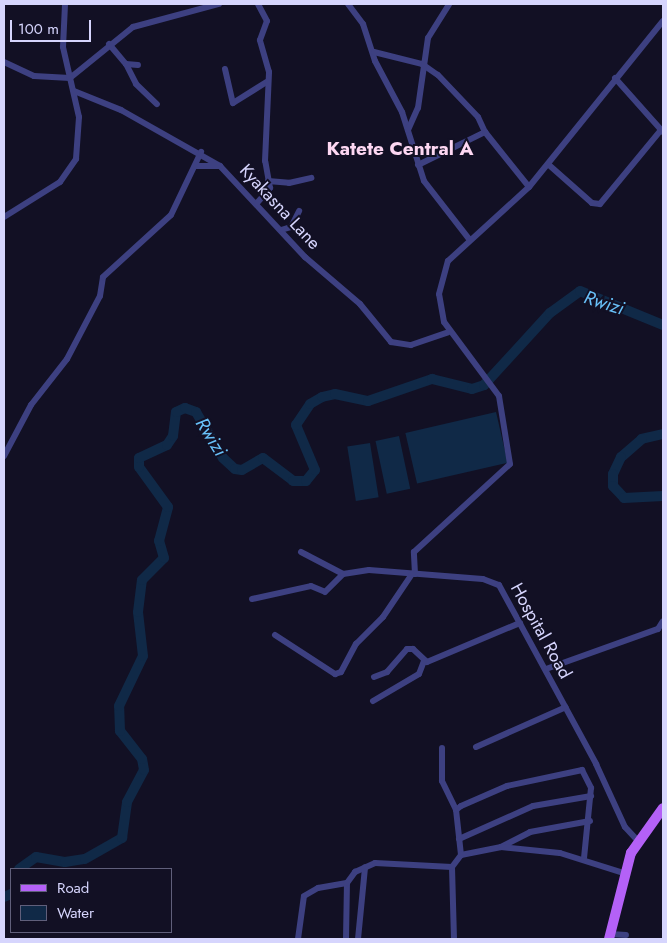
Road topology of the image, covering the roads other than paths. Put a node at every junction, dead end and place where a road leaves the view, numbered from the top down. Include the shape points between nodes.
1 (65, 4) edge
2 (218, 4) edge
3 (258, 4) edge
4 (348, 4) edge
5 (449, 4) edge
6 (663, 21) edge
7 (109, 44) junction
8 (374, 52) junction
9 (4, 62) edge
10 (126, 64) junction
11 (422, 64) junction
12 (138, 65) dead end
13 (225, 70) dead end
14 (70, 78) junction
15 (615, 78) junction
16 (267, 82) junction
17 (74, 91) junction
18 (157, 104) dead end
19 (408, 130) junction
20 (662, 131) edge
21 (485, 132) junction
22 (201, 152) junction
23 (418, 165) junction
24 (549, 165) junction
25 (196, 166) junction
26 (220, 166) junction
27 (311, 178) dead end
28 (268, 181) junction
29 (530, 187) junction
30 (257, 204) junction
31 (299, 211) dead end
32 (4, 217) edge
33 (281, 230) junction
34 (469, 240) junction
35 (448, 332) junction
36 (6, 442) edge
37 (4, 456) edge
38 (301, 552) dead end
39 (343, 574) junction
40 (414, 574) junction
41 (252, 599) dead end
42 (663, 621) edge
43 (520, 623) junction
44 (275, 635) dead end
45 (424, 661) junction
46 (546, 669) junction
47 (374, 677) dead end
48 (373, 701) dead end
49 (566, 707) junction
50 (476, 746) dead end
51 (442, 748) dead end
52 (591, 796) junction
53 (663, 808) edge
54 (456, 810) junction
55 (590, 821) junction
56 (459, 839) junction
57 (637, 840) junction
58 (502, 847) junction
59 (461, 855) junction
60 (584, 858) junction
61 (365, 867) junction
62 (452, 867) junction
63 (624, 873) junction
64 (347, 883) junction
65 (626, 935) dead end
66 (610, 937) edge
67 (298, 939) edge
68 (346, 939) edge
69 (358, 939) edge
70 (454, 939) edge

1 - 14 street via 63,47
2 - 7 street via 133,27
3 - 16 street via 267,22 260,40
4 - 8 street via 363,24
5 - 11 street via 428,38
6 - 15 street
7 - 10 street
7 - 14 street
8 - 11 street
8 - 19 street
9 - 14 street via 34,76
10 - 12 street
10 - 18 street via 136,84
11 - 19 street via 418,108
11 - 21 street via 478,117
13 - 16 street via 233,103
14 - 17 street
15 - 20 street
15 - 24 street
16 - 28 street
17 - 22 street, Kyakasna Lane
17 - 32 street via 79,143 69,173
19 - 23 street
20 - 24 street via 600,204 592,203
21 - 23 street
21 - 29 street
22 - 25 street
22 - 26 street, Kyakasna Lane
23 - 34 street via 438,204
24 - 29 street
25 - 26 street
25 - 36 street via 171,216 103,277 100,296 67,359
26 - 30 street, Kyakasna Lane
27 - 28 street via 289,183
28 - 30 street via 270,188
29 - 34 street
30 - 33 street, Kyakasna Lane
31 - 33 street via 292,227
33 - 35 street, Kyakasna Lane via 360,304 391,342 411,345
34 - 35 street via 448,261 442,281 440,307
35 - 40 street via 494,389 504,416 508,467 417,548 412,558
36 - 37 street
38 - 39 street
39 - 40 street, Hospital Road via 369,570
39 - 41 street via 325,592 311,586
40 - 43 street, Hospital Road via 490,580 505,592
40 - 44 street via 383,617 356,644 339,674
42 - 46 street via 658,629
43 - 45 street
43 - 46 street, Hospital Road
45 - 47 street via 413,649 407,650 387,672
45 - 48 street via 419,674
46 - 49 street, Hospital Road
49 - 50 street
49 - 57 street, Hospital Road via 624,828
51 - 54 street via 442,781
52 - 54 street via 582,770 575,770 507,786
52 - 55 street
52 - 56 street via 533,806
53 - 57 main road
54 - 56 street
55 - 58 street via 530,832
55 - 60 street
56 - 59 street
57 - 63 main road
58 - 59 street
58 - 60 street
59 - 62 street
60 - 63 street
61 - 62 street
61 - 64 street
61 - 69 street
62 - 70 street
63 - 66 main road
64 - 67 street via 318,888 304,896
64 - 68 street
65 - 66 street

